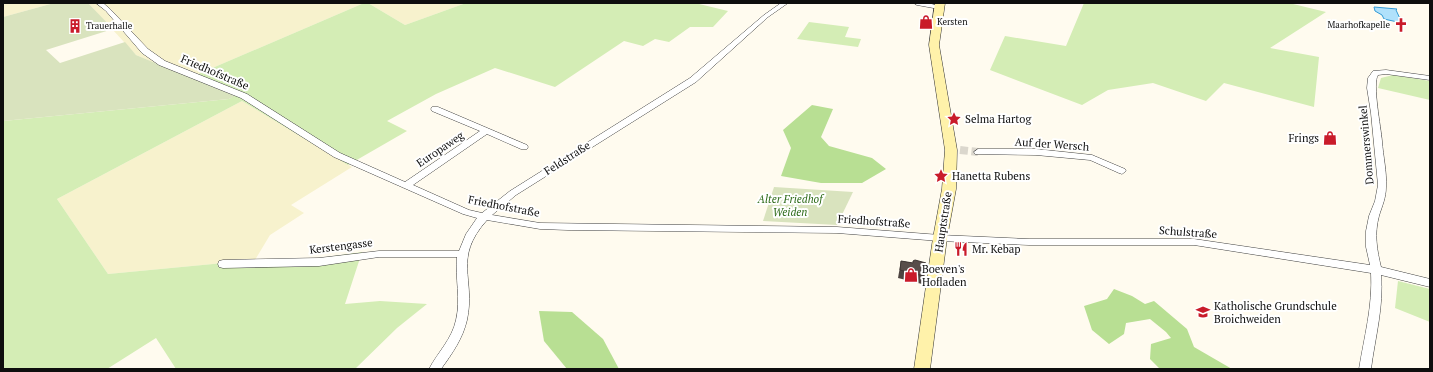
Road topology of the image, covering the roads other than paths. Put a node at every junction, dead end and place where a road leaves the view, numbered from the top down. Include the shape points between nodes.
1 (99, 3) edge
2 (785, 3) edge
3 (918, 3) edge
4 (939, 5) edge
5 (1430, 78) edge
6 (435, 109) dead end
7 (486, 131) junction
8 (524, 147) dead end
9 (978, 152) tunnel mouth
10 (1122, 171) dead end
11 (405, 186) junction
12 (484, 216) junction
13 (940, 238) junction
14 (462, 254) junction
15 (223, 264) dead end
16 (1376, 270) junction
17 (1430, 283) edge
18 (435, 369) edge
19 (922, 369) edge
20 (1365, 369) edge

1 - 11 street, Friedhofstraße via 145,51 162,63 244,96 337,155
2 - 12 street, Feldstraße via 766,16 693,80 500,201
3 - 4 street
4 - 13 main road, Hauptstraße via 934,45 955,150
5 - 16 street, Dommerswinkel via 1386,72 1373,74 1371,88 1382,185 1371,231 1371,247
6 - 7 street, Europaweg
7 - 8 street, Europaweg
7 - 11 street, Europaweg
9 - 10 street, Auf der Wersch via 1036,152 1092,158
11 - 12 street, Friedhofstraße via 466,212
12 - 13 street, Friedhofstraße via 540,226 838,230
12 - 14 street, Feldstraße via 475,227
13 - 16 street, Schulstraße via 1029,242 1194,242
13 - 19 main road, Hauptstraße
14 - 15 street, Kerstengasse via 380,254 313,262
14 - 18 street, Feldstraße via 464,299 461,326
16 - 17 street, Schulstraße
16 - 20 street via 1375,305

